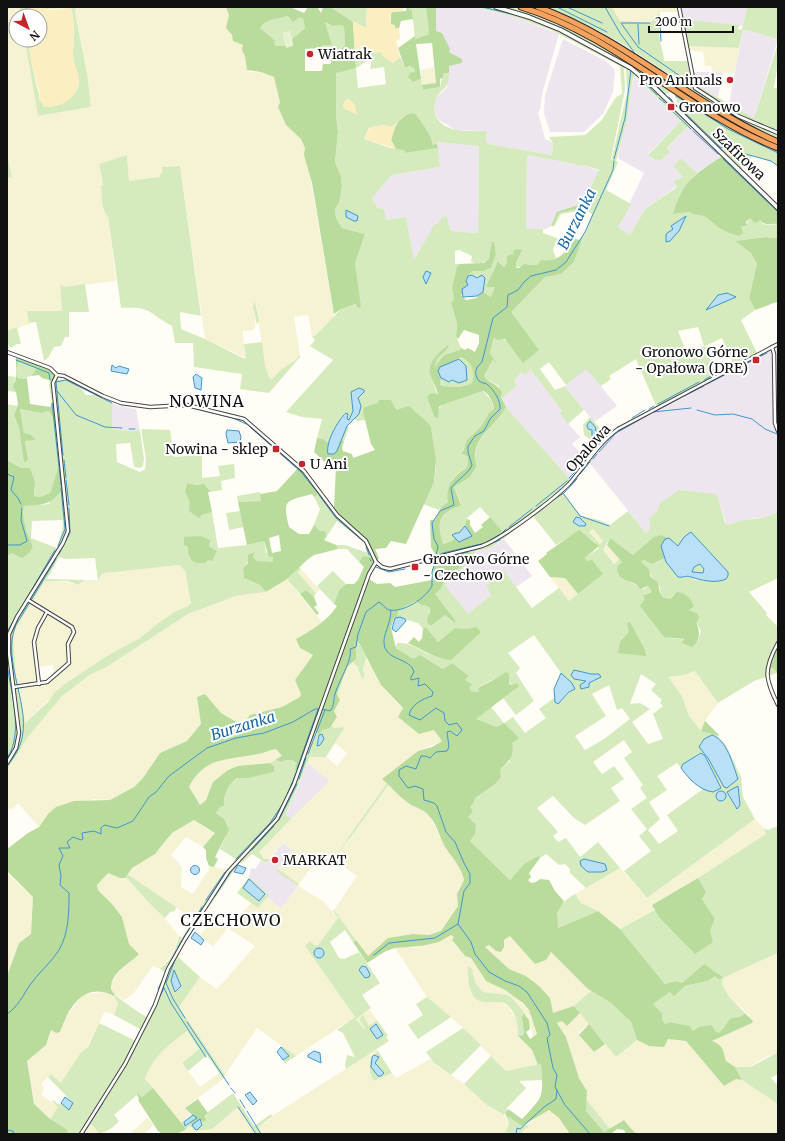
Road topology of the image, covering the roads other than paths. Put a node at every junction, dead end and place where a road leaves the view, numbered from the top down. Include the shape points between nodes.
1 (496, 7) edge
2 (521, 7) edge
3 (538, 7) edge
4 (679, 7) edge
5 (778, 133) edge
6 (778, 142) edge
7 (778, 148) edge
8 (778, 208) edge
9 (778, 344) edge
10 (772, 347) junction
11 (7, 352) edge
12 (57, 375) junction
13 (778, 431) edge
14 (376, 562) junction
15 (28, 600) junction
16 (47, 612) junction
17 (778, 643) edge
18 (39, 684) junction
19 (14, 687) junction
20 (778, 705) edge
21 (7, 763) edge
22 (81, 1134) edge

1 - 8 street, Szafirowa via 561,30 631,68
2 - 7 highway via 564,23 598,40 716,117
3 - 6 highway via 604,37 718,112
4 - 5 street via 695,88 738,116
9 - 10 street, Opalowa
10 - 13 street via 775,423
10 - 14 street, Opalowa via 618,429 564,488 496,540 482,546 392,569 384,568
11 - 12 street via 50,368
12 - 14 street via 121,403 145,407 187,405 244,419 306,474 337,516 366,541
12 - 15 street via 53,383 68,530 63,543
14 - 22 street via 369,574 283,809 270,827 228,872 195,923 168,969 155,1005 125,1064
15 - 16 street
15 - 19 street via 9,637
16 - 18 street via 34,642
16 - 18 street via 72,626 74,632 68,644 69,663 48,682
17 - 20 street via 767,678 768,686
18 - 19 street
19 - 21 street via 19,736 15,750

